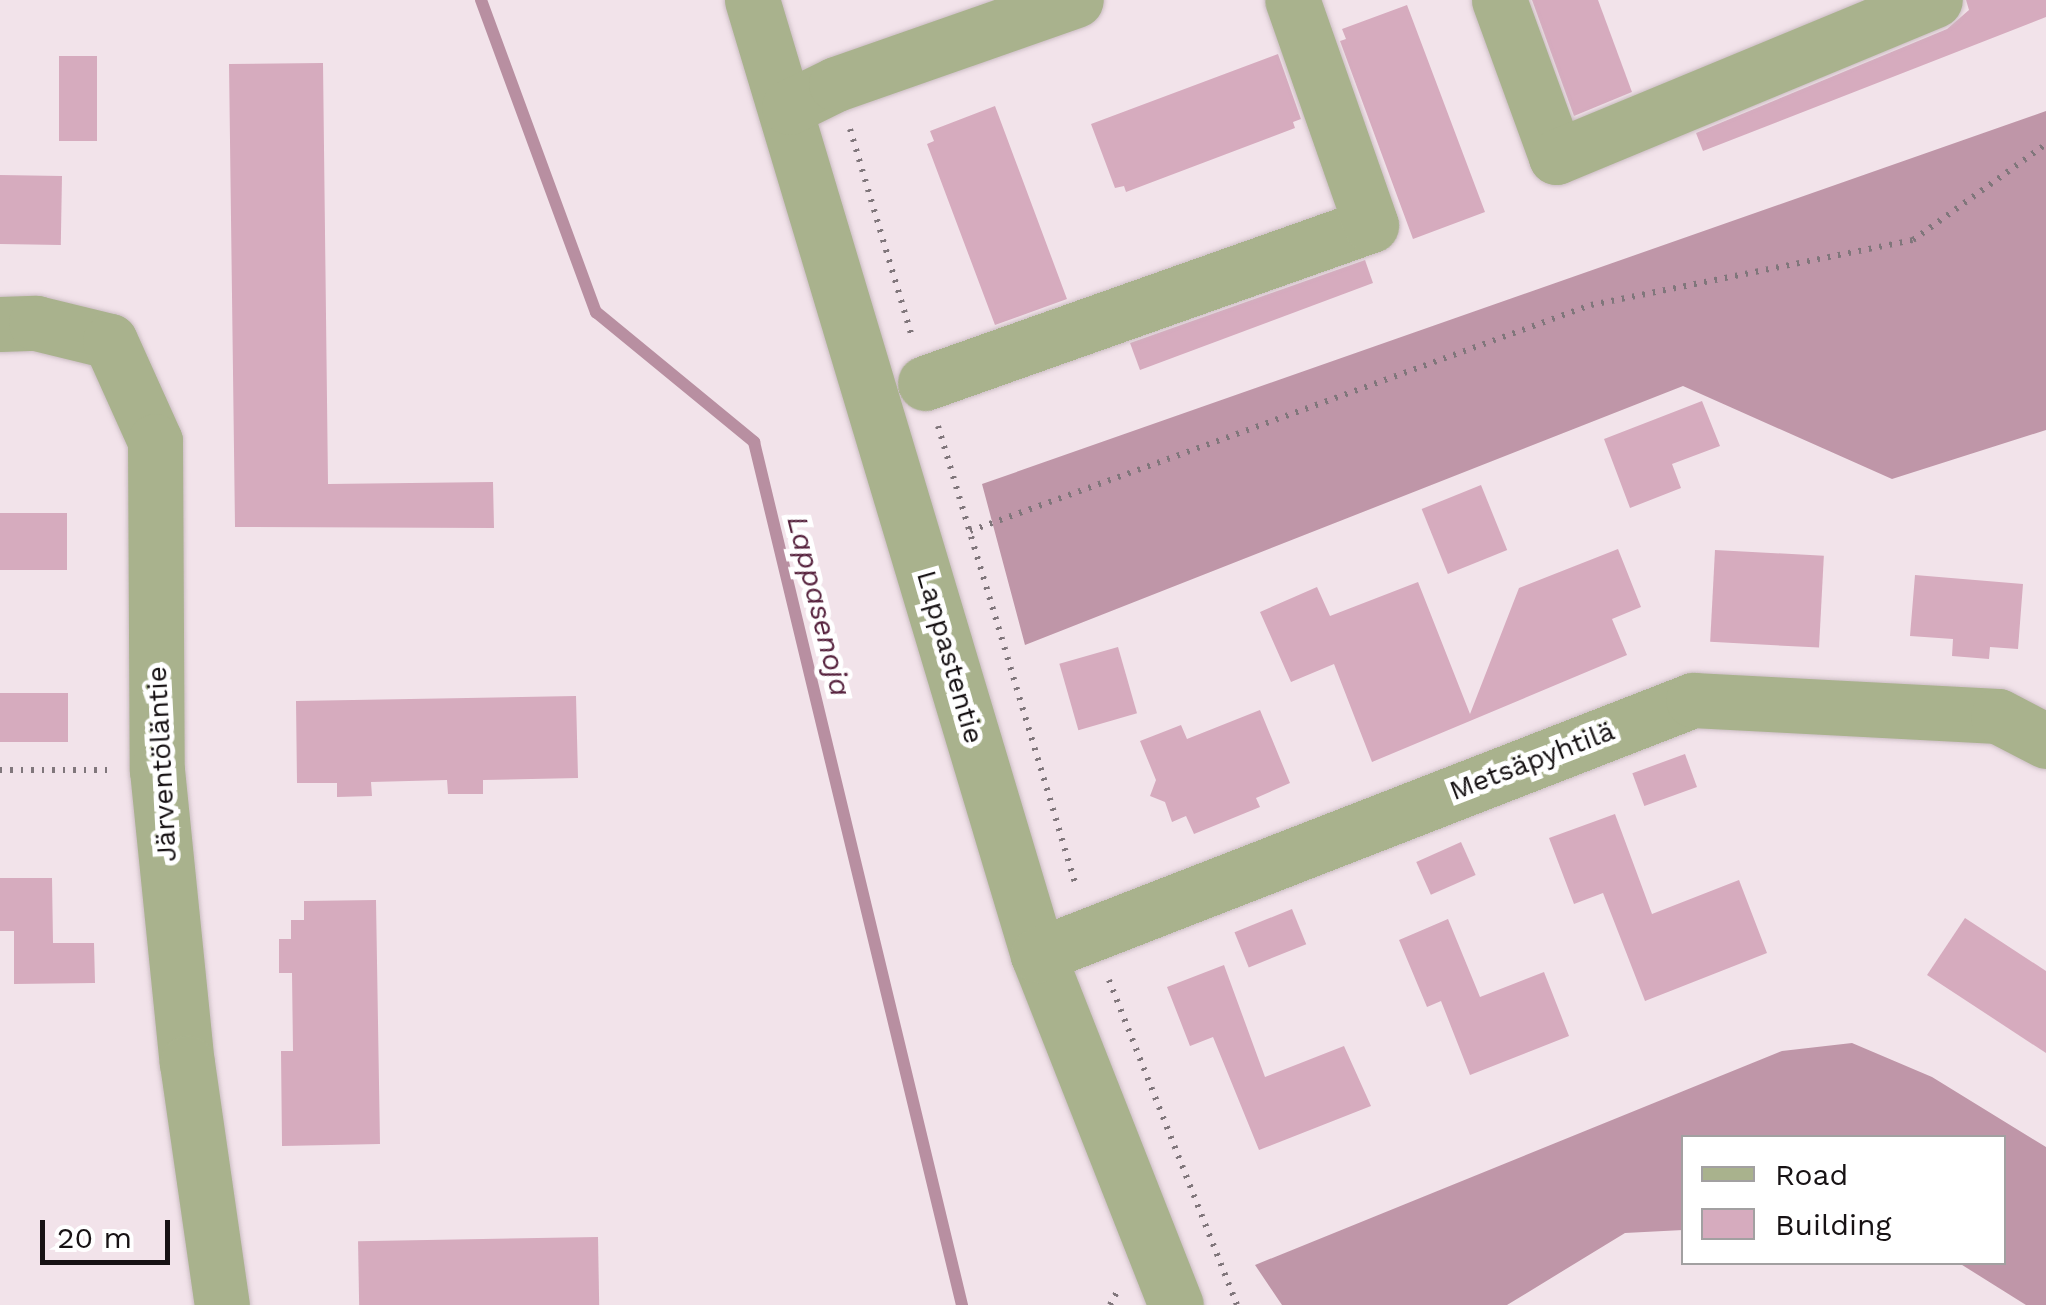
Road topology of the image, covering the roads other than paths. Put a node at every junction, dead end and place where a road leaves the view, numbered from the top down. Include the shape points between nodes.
1 (752, 0) edge
2 (1076, 0) edge
3 (1292, 0) edge
4 (1499, 0) edge
5 (1934, 0) edge
6 (812, 96) junction
7 (0, 324) edge
8 (925, 383) road end
9 (2046, 741) edge
10 (1038, 955) junction
11 (222, 1305) edge
12 (1176, 1305) edge

1 - 6 street, Lappastentie
2 - 6 street
3 - 8 street via 1371,226
4 - 5 street via 1556,156
6 - 10 street, Lappastentie
7 - 11 street, Järventöläntie via 36,323 110,341 138,391 155,441 157,770 187,1062
9 - 10 street, Metsäpyhtilä via 1998,716 1692,700
10 - 12 street, Lappastentie

